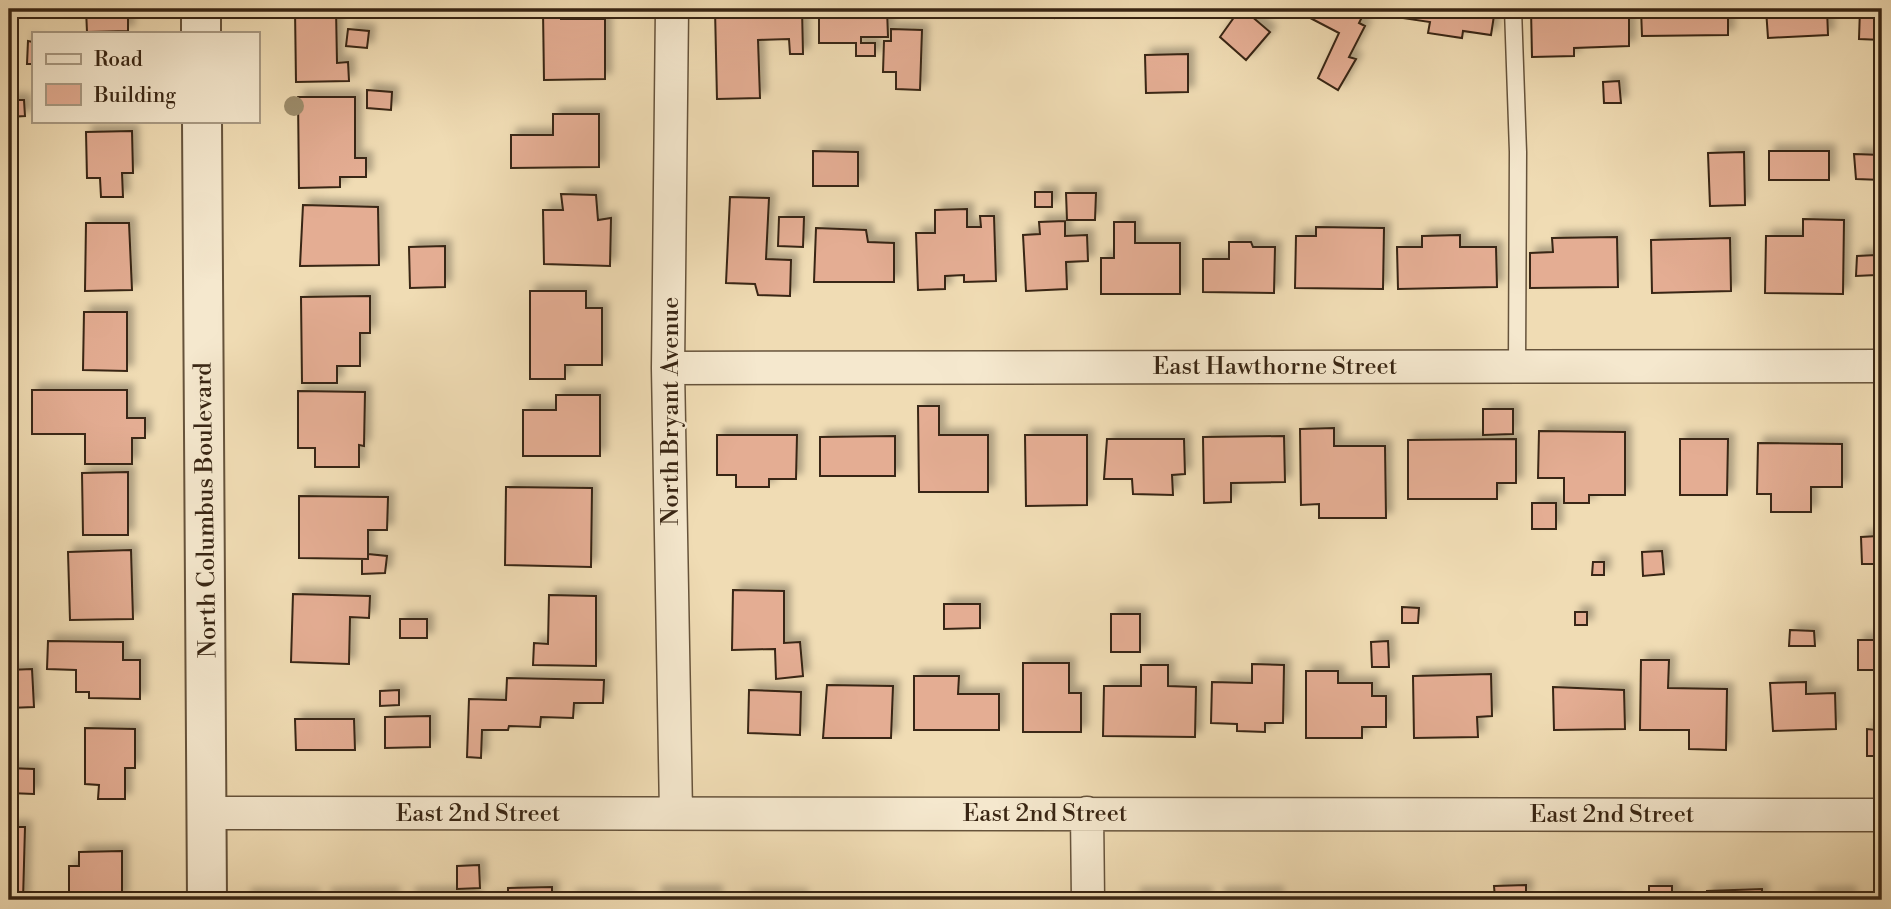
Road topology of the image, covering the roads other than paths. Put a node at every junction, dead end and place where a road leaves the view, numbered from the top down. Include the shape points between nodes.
1 (201, 9) edge
2 (672, 9) edge
3 (1513, 9) edge
4 (201, 32) edge
5 (202, 122) edge
6 (1517, 366) junction
7 (1882, 366) edge
8 (668, 368) junction
9 (208, 813) junction
10 (676, 813) junction
11 (1087, 813) junction
12 (1882, 815) edge
13 (207, 900) edge
14 (1088, 900) edge

1 - 4 street
2 - 8 street, North Bryant Avenue
3 - 6 lane
5 - 9 street, North Columbus Boulevard
6 - 7 street, East Hawthorne Street
6 - 8 street, East Hawthorne Street
8 - 10 street, North Bryant Avenue
9 - 10 street, East 2nd Street
9 - 13 street, North Columbus Boulevard
10 - 11 street, East 2nd Street
11 - 12 street, East 2nd Street
11 - 14 street

